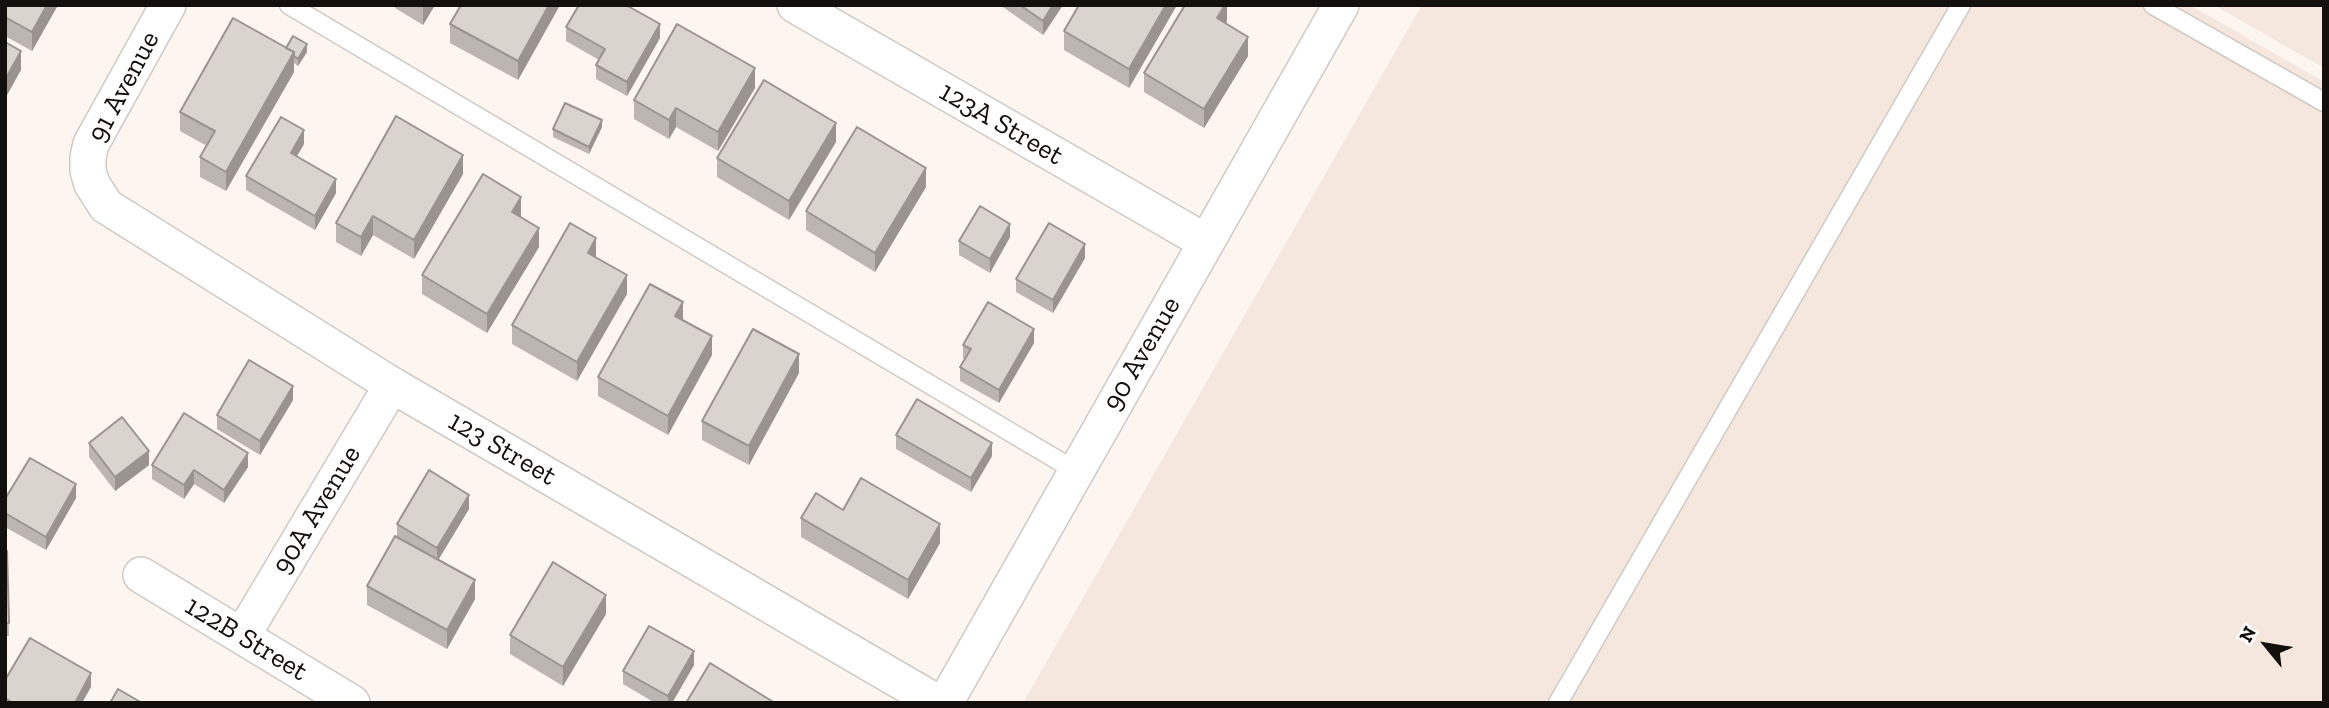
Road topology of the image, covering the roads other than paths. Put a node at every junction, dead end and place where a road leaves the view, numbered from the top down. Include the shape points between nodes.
1 (168, 5) edge
2 (289, 5) edge
3 (795, 5) edge
4 (1340, 5) edge
5 (1961, 5) edge
6 (2153, 5) edge
7 (2324, 103) edge
8 (88, 171) joint
9 (1206, 242) junction
10 (391, 384) junction
11 (1076, 471) junction
12 (141, 575) dead end
13 (242, 636) junction
14 (352, 703) edge
15 (938, 703) edge
16 (945, 703) edge
17 (1558, 703) edge

1 - 8 street, 91 Avenue via 96,133
2 - 11 lane
3 - 9 street, 123A Street
4 - 9 street, 90 Avenue
5 - 17 lane
6 - 7 lane
8 - 10 street, 123 Street via 106,206
9 - 11 street, 90 Avenue
10 - 13 street, 90A Avenue
10 - 15 street, 123 Street
11 - 16 street, 90 Avenue
12 - 13 street, 122B Street
13 - 14 street, 122B Street

